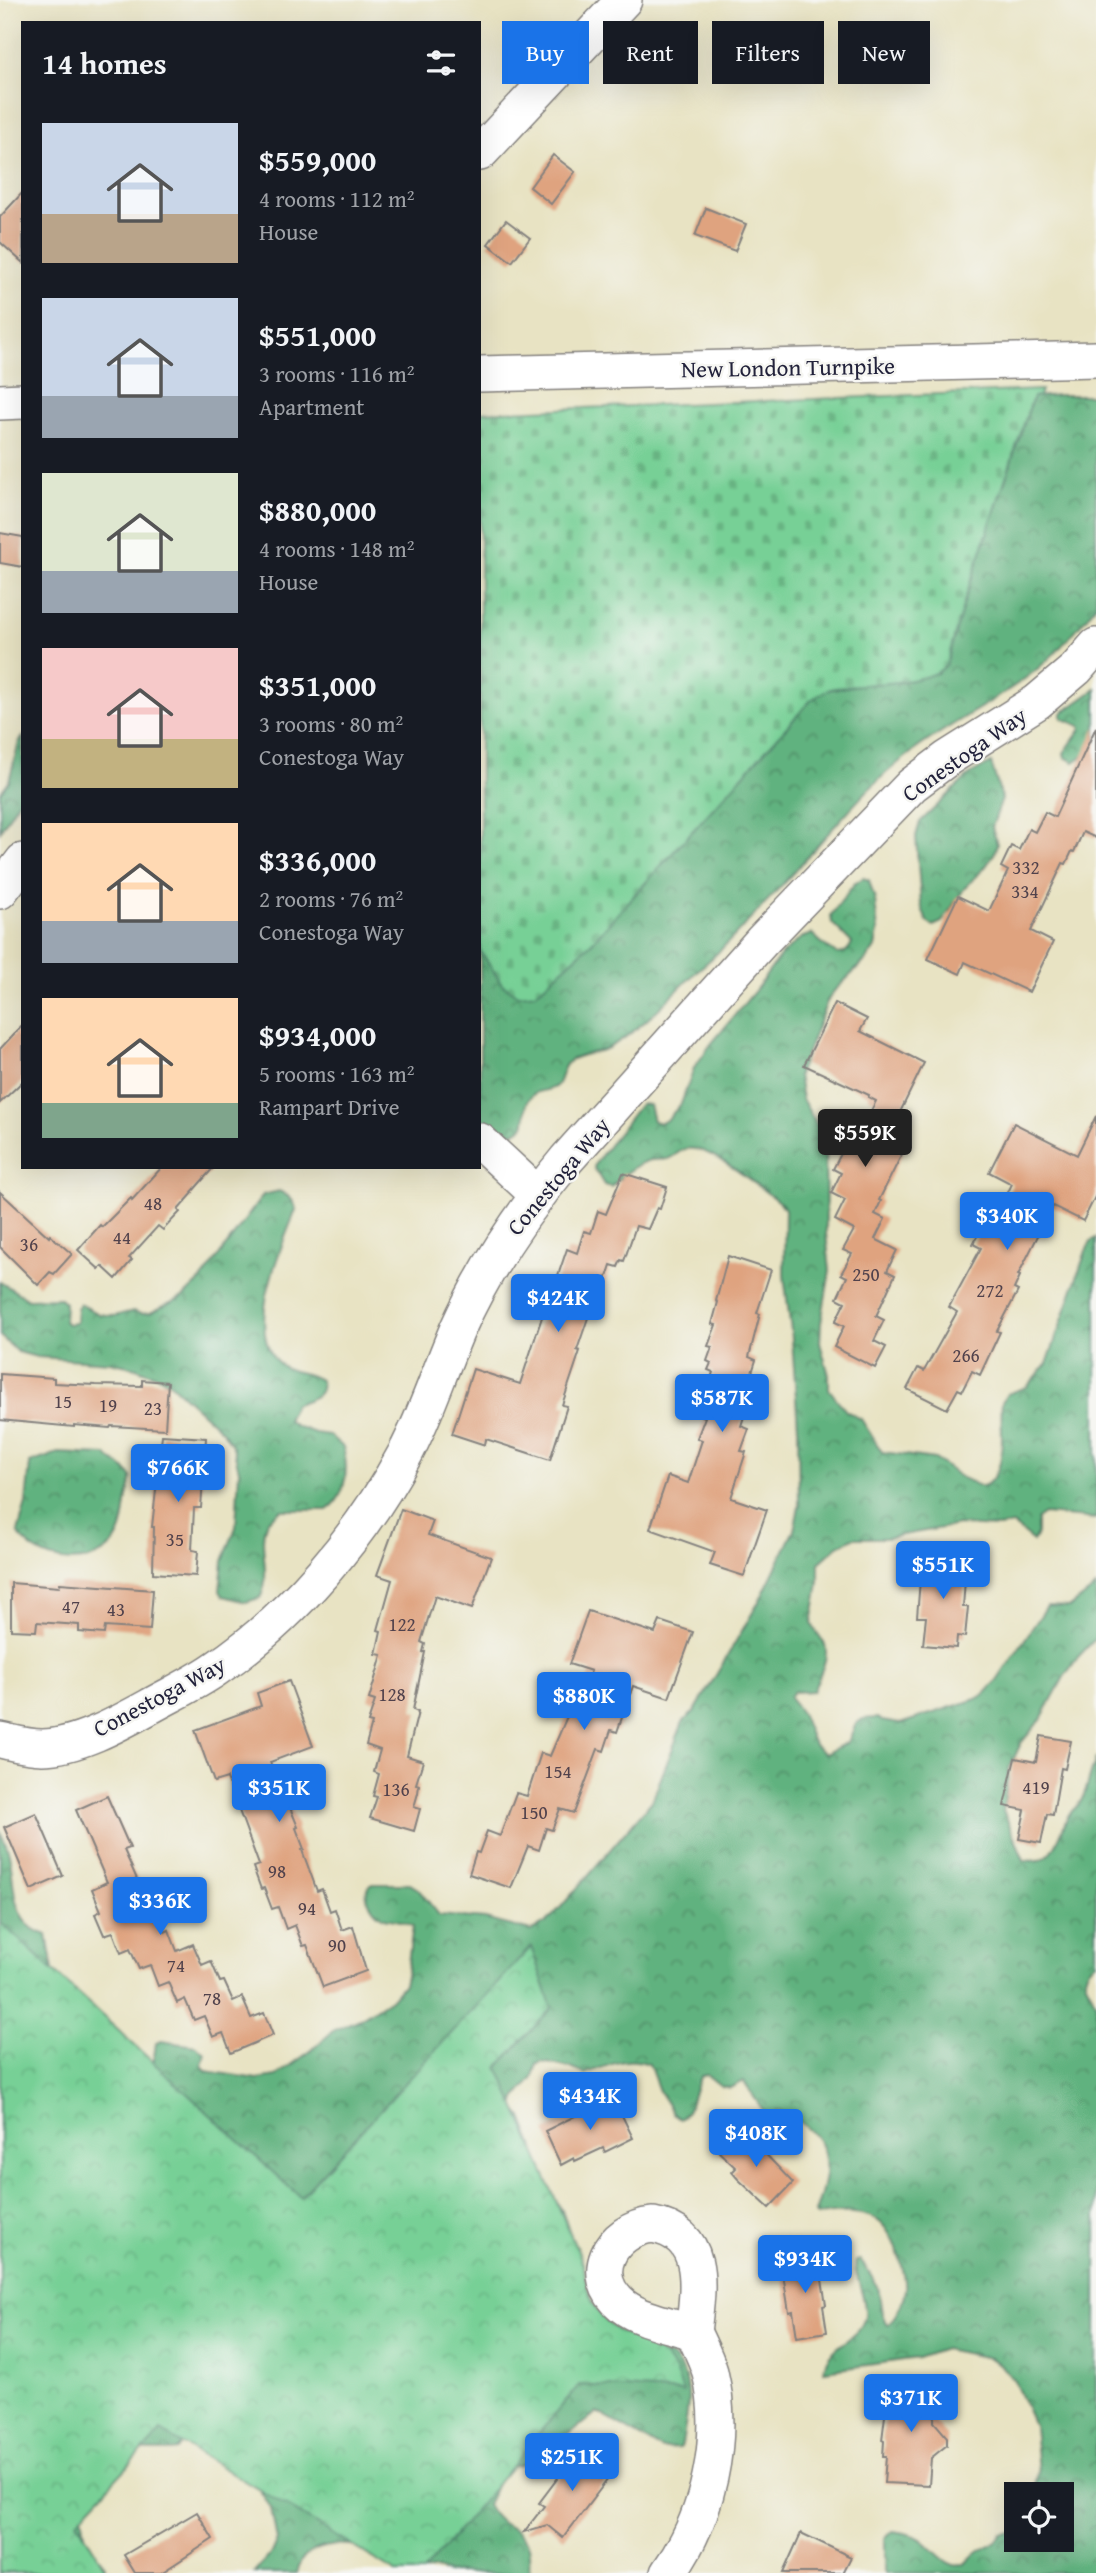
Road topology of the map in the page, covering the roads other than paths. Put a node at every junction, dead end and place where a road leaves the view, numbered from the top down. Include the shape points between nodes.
1 (624, 0) edge
2 (481, 152) edge
3 (1096, 359) edge
4 (481, 374) edge
5 (21, 401) edge
6 (0, 402) edge
7 (1096, 646) edge
8 (21, 864) edge
9 (0, 891) edge
10 (481, 1142) edge
11 (537, 1194) junction
12 (0, 1740) edge
13 (693, 2332) dead end
14 (668, 2573) edge

1 - 2 street
3 - 4 street, New London Turnpike
5 - 6 street
7 - 11 street, Conestoga Way via 1037,702 912,785 762,941
8 - 9 street
10 - 11 street
11 - 12 street, Conestoga Way via 473,1295 406,1453 377,1502 327,1569 214,1670 124,1720 64,1744 44,1747
13 - 14 street via 710,2373 716,2417 713,2455 688,2541

